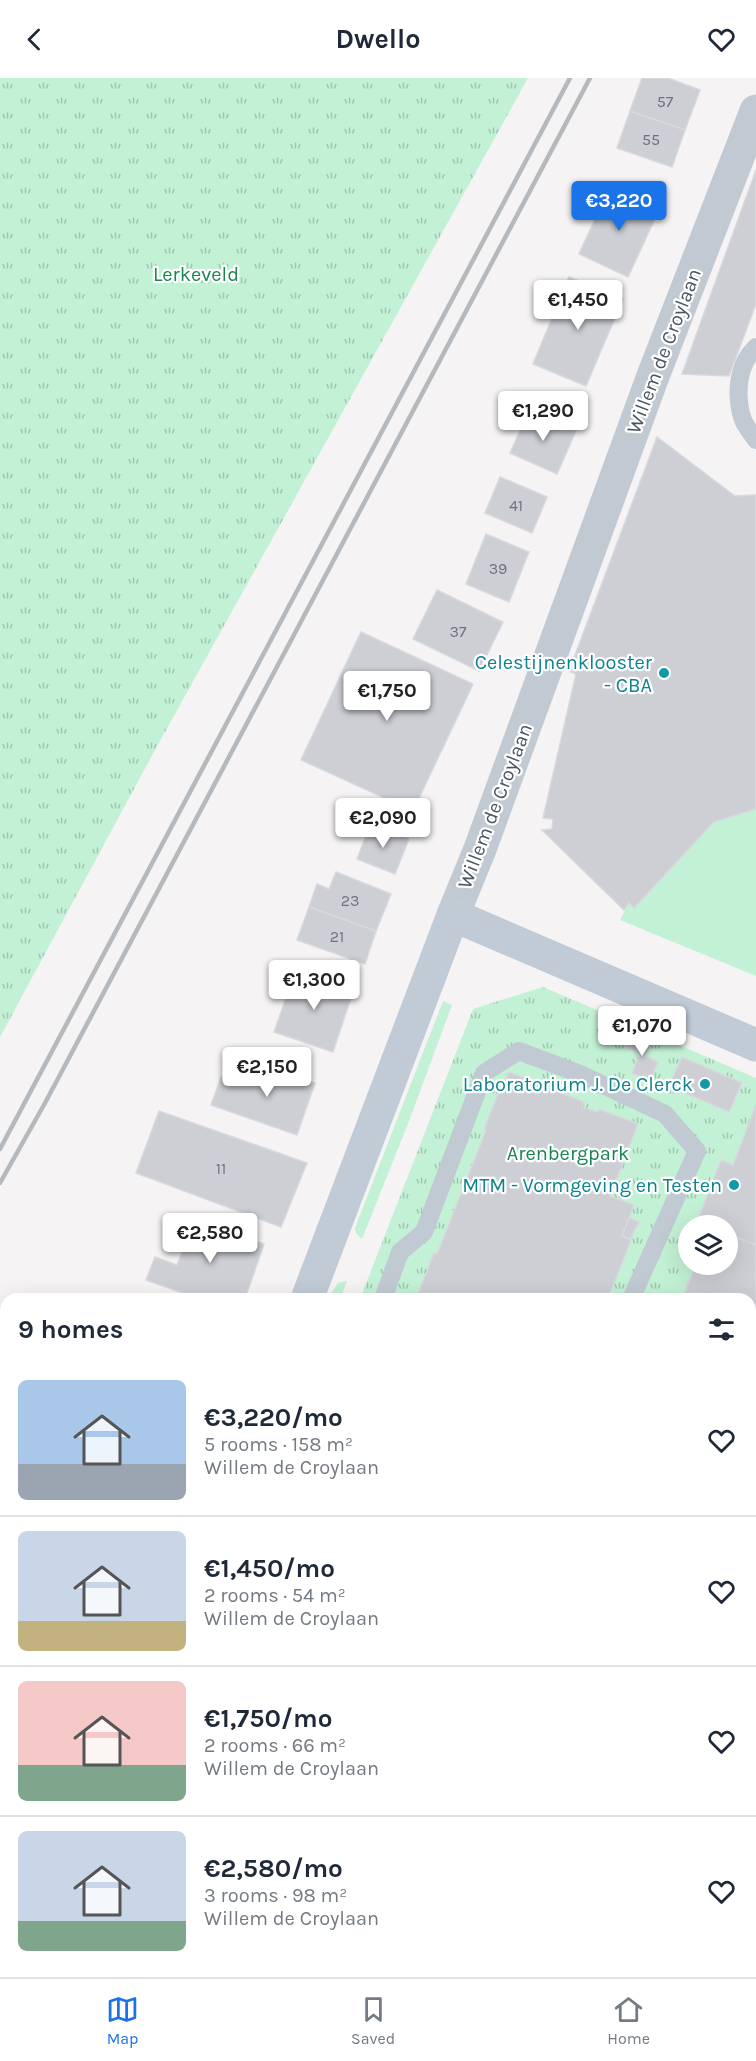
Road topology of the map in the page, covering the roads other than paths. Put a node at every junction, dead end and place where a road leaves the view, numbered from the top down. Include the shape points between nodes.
1 (756, 111) edge
2 (756, 347) edge
3 (756, 440) edge
4 (453, 915) junction
5 (756, 1045) edge
6 (309, 1293) edge
7 (385, 1293) edge
8 (634, 1293) edge

1 - 4 street, Willem de Croylaan
2 - 3 lane via 740,374 738,398 744,422
4 - 5 street
4 - 6 street, Willem de Croylaan
7 - 8 lane via 400,1252 424,1232 484,1073 519,1051 580,1074 665,1114 697,1151

